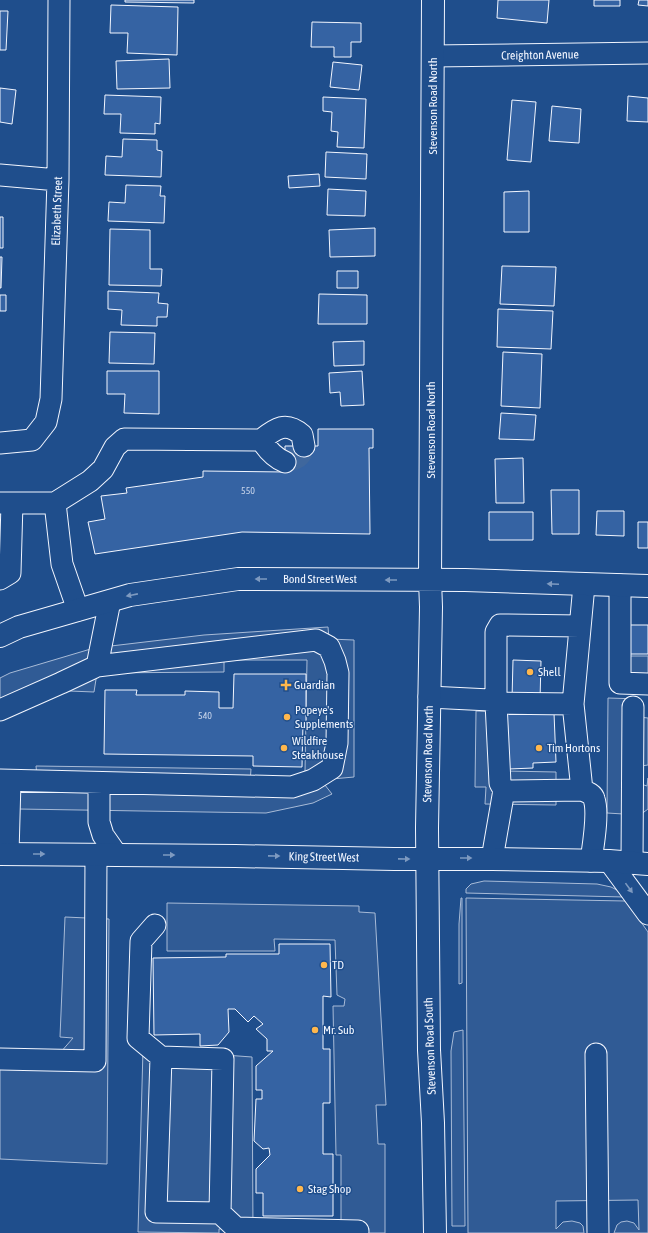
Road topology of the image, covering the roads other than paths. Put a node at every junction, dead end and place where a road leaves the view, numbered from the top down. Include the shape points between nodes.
1 (59, 0) edge
2 (433, 0) edge
3 (648, 53) edge
4 (433, 56) junction
5 (0, 175) edge
6 (58, 180) junction
7 (261, 440) junction
8 (0, 443) edge
9 (304, 446) dead end
10 (285, 462) dead end
11 (6, 503) edge
12 (55, 503) junction
13 (0, 578) edge
14 (430, 580) junction
15 (584, 585) junction
16 (620, 585) junction
17 (648, 586) edge
18 (110, 601) junction
19 (78, 610) junction
20 (580, 626) junction
21 (0, 636) edge
22 (98, 666) junction
23 (648, 684) edge
24 (429, 697) junction
25 (496, 703) junction
26 (573, 704) junction
27 (633, 707) dead end
28 (0, 710) edge
29 (5, 780) edge
30 (99, 782) junction
31 (504, 790) junction
32 (582, 790) junction
33 (4, 854) edge
34 (107, 855) junction
35 (427, 859) junction
36 (492, 859) junction
37 (600, 861) junction
38 (640, 863) edge
39 (648, 914) edge
40 (155, 925) dead end
41 (596, 1054) dead end
42 (161, 1057) junction
43 (0, 1059) edge
44 (220, 1213) junction
45 (358, 1231) dead end
46 (435, 1233) edge
47 (598, 1233) edge

1 - 6 street, Elizabeth Street
2 - 4 main road, Stevenson Road North
3 - 4 street, Creighton Avenue
4 - 14 main road, Stevenson Road North
5 - 6 street
6 - 8 street, Elizabeth Street via 51,399 46,422 32,440
7 - 9 street via 284,426 295,429 302,435
7 - 10 street via 268,450 280,461
7 - 12 street via 124,439 115,446 99,473
11 - 12 street
11 - 13 street via 10,573
12 - 19 street via 62,564
15 -> 14 main road, Bond Street West
14 -> 18 main road, Bond Street West via 238,579 130,595
14 - 24 main road, Stevenson Road North
15 - 16 main road, Bond Street West
15 - 20 street
16 - 17 main road, Bond Street West
16 - 23 street via 620,683
18 - 19 main road, Bond Street West
18 - 22 street
19 - 21 main road, Bond Street West via 19,627
20 - 25 street via 500,625 496,632
20 - 26 street
22 - 28 street
22 - 30 street via 316,640 329,647 338,673 337,743 332,768 313,780 292,787
24 - 25 street via 490,700
24 - 35 main road, Stevenson Road North
25 - 26 street
25 - 31 street via 500,783
26 - 32 street
27 - 38 street
29 - 30 street
29 - 33 street
30 - 34 street via 99,822
31 - 32 street
31 - 36 street
32 - 37 street via 594,799
33 -> 34 main road, King Street West
34 -> 35 main road, King Street West
34 - 43 street via 95,1061
35 -> 36 main road, King Street West
35 - 46 main road, Stevenson Road South via 429,1050
36 - 37 main road, King Street West
37 - 38 main road, King Street West
37 -> 39 street
40 - 42 street via 141,941 138,1038
41 - 47 street
42 - 44 street via 223,1060
42 - 44 street via 156,1212
44 - 45 street via 236,1228

